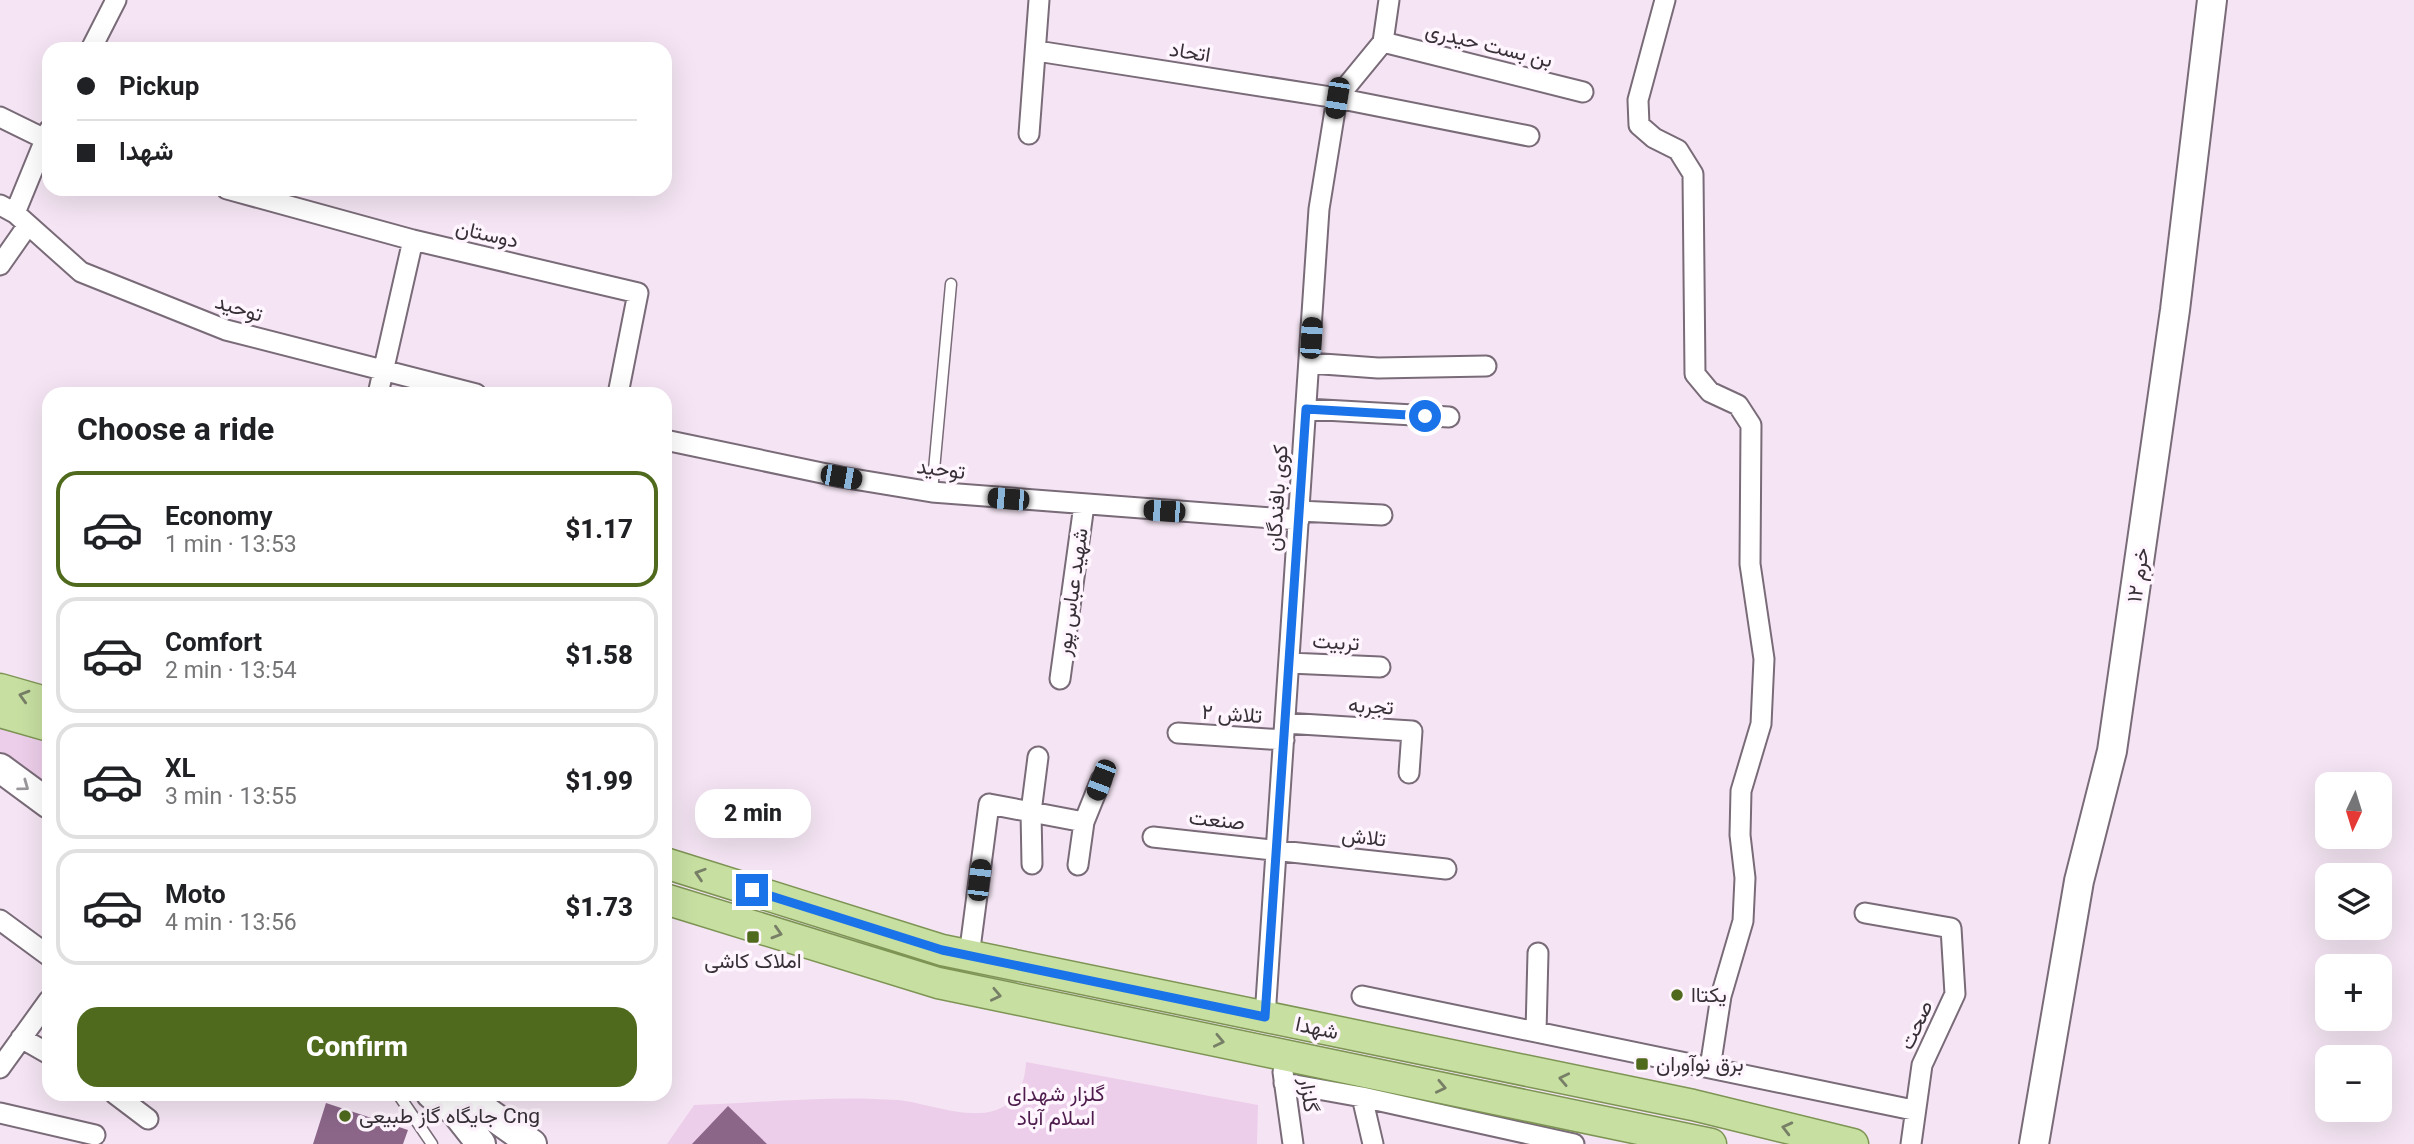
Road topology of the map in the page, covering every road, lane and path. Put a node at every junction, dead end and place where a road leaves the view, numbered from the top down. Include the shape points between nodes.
1 (116, 0) edge
2 (1039, 0) edge
3 (1389, 0) edge
4 (1665, 0) edge
5 (2212, 0) edge
6 (95, 42) edge
7 (1383, 42) junction
8 (1037, 51) junction
9 (1583, 92) dead end
10 (1337, 98) junction
11 (0, 117) edge
12 (1029, 134) dead end
13 (42, 135) edge
14 (1528, 136) dead end
15 (42, 149) edge
16 (253, 196) edge
17 (14, 214) edge
18 (414, 240) junction
19 (0, 265) edge
20 (951, 284) dead end
21 (1309, 363) junction
22 (1486, 366) dead end
23 (384, 370) junction
24 (380, 387) edge
25 (449, 387) edge
26 (619, 387) edge
27 (1306, 409) junction
28 (1449, 417) dead end
29 (672, 441) edge
30 (932, 492) junction
31 (1084, 506) junction
32 (1299, 515) junction
33 (1382, 515) dead end
34 (1289, 663) junction
35 (1380, 667) dead end
36 (1060, 679) dead end
37 (0, 688) edge
38 (42, 701) edge
39 (0, 712) edge
40 (42, 724) edge
41 (1284, 732) junction
42 (1178, 733) dead end
43 (1038, 757) dead end
44 (0, 768) edge
45 (1409, 773) dead end
46 (1101, 780) dead end
47 (42, 799) edge
48 (1031, 812) junction
49 (1084, 822) junction
50 (1153, 837) dead end
51 (1276, 849) junction
52 (1032, 864) dead end
53 (672, 865) edge
54 (1078, 865) dead end
55 (1446, 869) dead end
56 (672, 901) edge
57 (1865, 913) dead end
58 (0, 920) edge
59 (42, 951) edge
60 (1538, 953) dead end
61 (969, 956) junction
62 (1362, 996) dead end
63 (42, 1010) edge
64 (1265, 1017) junction
65 (1536, 1032) junction
66 (21, 1038) junction
67 (42, 1050) edge
68 (1280, 1053) junction
69 (0, 1067) edge
70 (1710, 1068) junction
71 (1284, 1083) junction
72 (1362, 1097) junction
73 (124, 1101) edge
74 (403, 1101) edge
75 (441, 1101) edge
76 (466, 1101) edge
77 (1913, 1110) junction
78 (0, 1113) edge
79 (148, 1119) dead end
80 (482, 1131) edge
81 (95, 1135) dead end
82 (1694, 1142) edge
83 (432, 1144) edge
84 (532, 1144) edge
85 (1293, 1144) edge
86 (1373, 1144) edge
87 (1574, 1144) edge
88 (1853, 1144) edge
89 (1911, 1144) edge
90 (2034, 1144) edge

1 - 6 street
2 - 8 street
3 - 7 street
4 - 70 street via 1638,100 1639,125 1678,150 1693,174 1695,374 1710,392 1738,405 1751,425 1750,564 1764,659 1761,724 1741,791 1743,920 1721,996
5 - 90 street, خرم ۱۲ via 2175,310 2112,751 2079,881
7 - 9 street, بن بست حیدری
7 - 10 street
8 - 10 street, اتحاد
8 - 12 street
10 - 14 street, اتحاد
10 - 21 street, کوی بافندگان via 1319,209
11 - 13 street
15 - 17 street
16 - 18 street, دوستان
17 - 19 street
17 - 23 street, توحید via 80,272 226,330
18 - 23 street
18 - 26 street, دوستان via 638,293
20 - 30 lane
21 - 22 street via 1378,368
21 - 27 street, کوی بافندگان
23 - 24 street
23 - 25 street, توحید
27 - 28 street
27 - 32 street, کوی بافندگان
29 - 30 street, توحید
30 - 31 street, توحید
31 - 32 street, توحید
31 - 36 street, شهید عباس پور
32 - 33 street, توحید
32 - 34 street, کوی بافندگان
34 - 35 street, تربیت
34 - 41 street, کوی بافندگان
38 -> 37 main road
39 - 40 main road
41 - 42 street, تلاش ۲
41 - 45 street, تجربه via 1412,731
41 - 51 street, کوی بافندگان
43 - 48 street
44 -> 47 street
46 - 49 street
48 - 49 street
48 - 52 street
48 - 61 street via 989,804
49 - 54 street
50 - 51 street, صنعت
51 - 55 street, تلاش
51 - 64 street, کوی بافندگان
61 -> 53 main road, شهدا
56 -> 68 main road, شهدا via 938,983
57 - 77 street, صحت via 1951,928 1955,995 1922,1065
58 - 59 street
60 - 65 street
61 - 64 main road, شهدا
62 - 65 street
63 - 66 street
88 -> 64 main road, شهدا via 1693,1105
65 - 70 street
66 - 67 street
66 - 69 street
68 - 71 street, گلزار
68 -> 82 main road, شهدا
70 - 77 street
71 - 72 street
71 - 85 street, گلزار
72 - 86 street
72 - 87 street
73 - 79 street
74 - 83 lane
75 - 80 street
76 - 80 street
77 - 89 street, صحت
78 - 81 street
80 - 84 street

